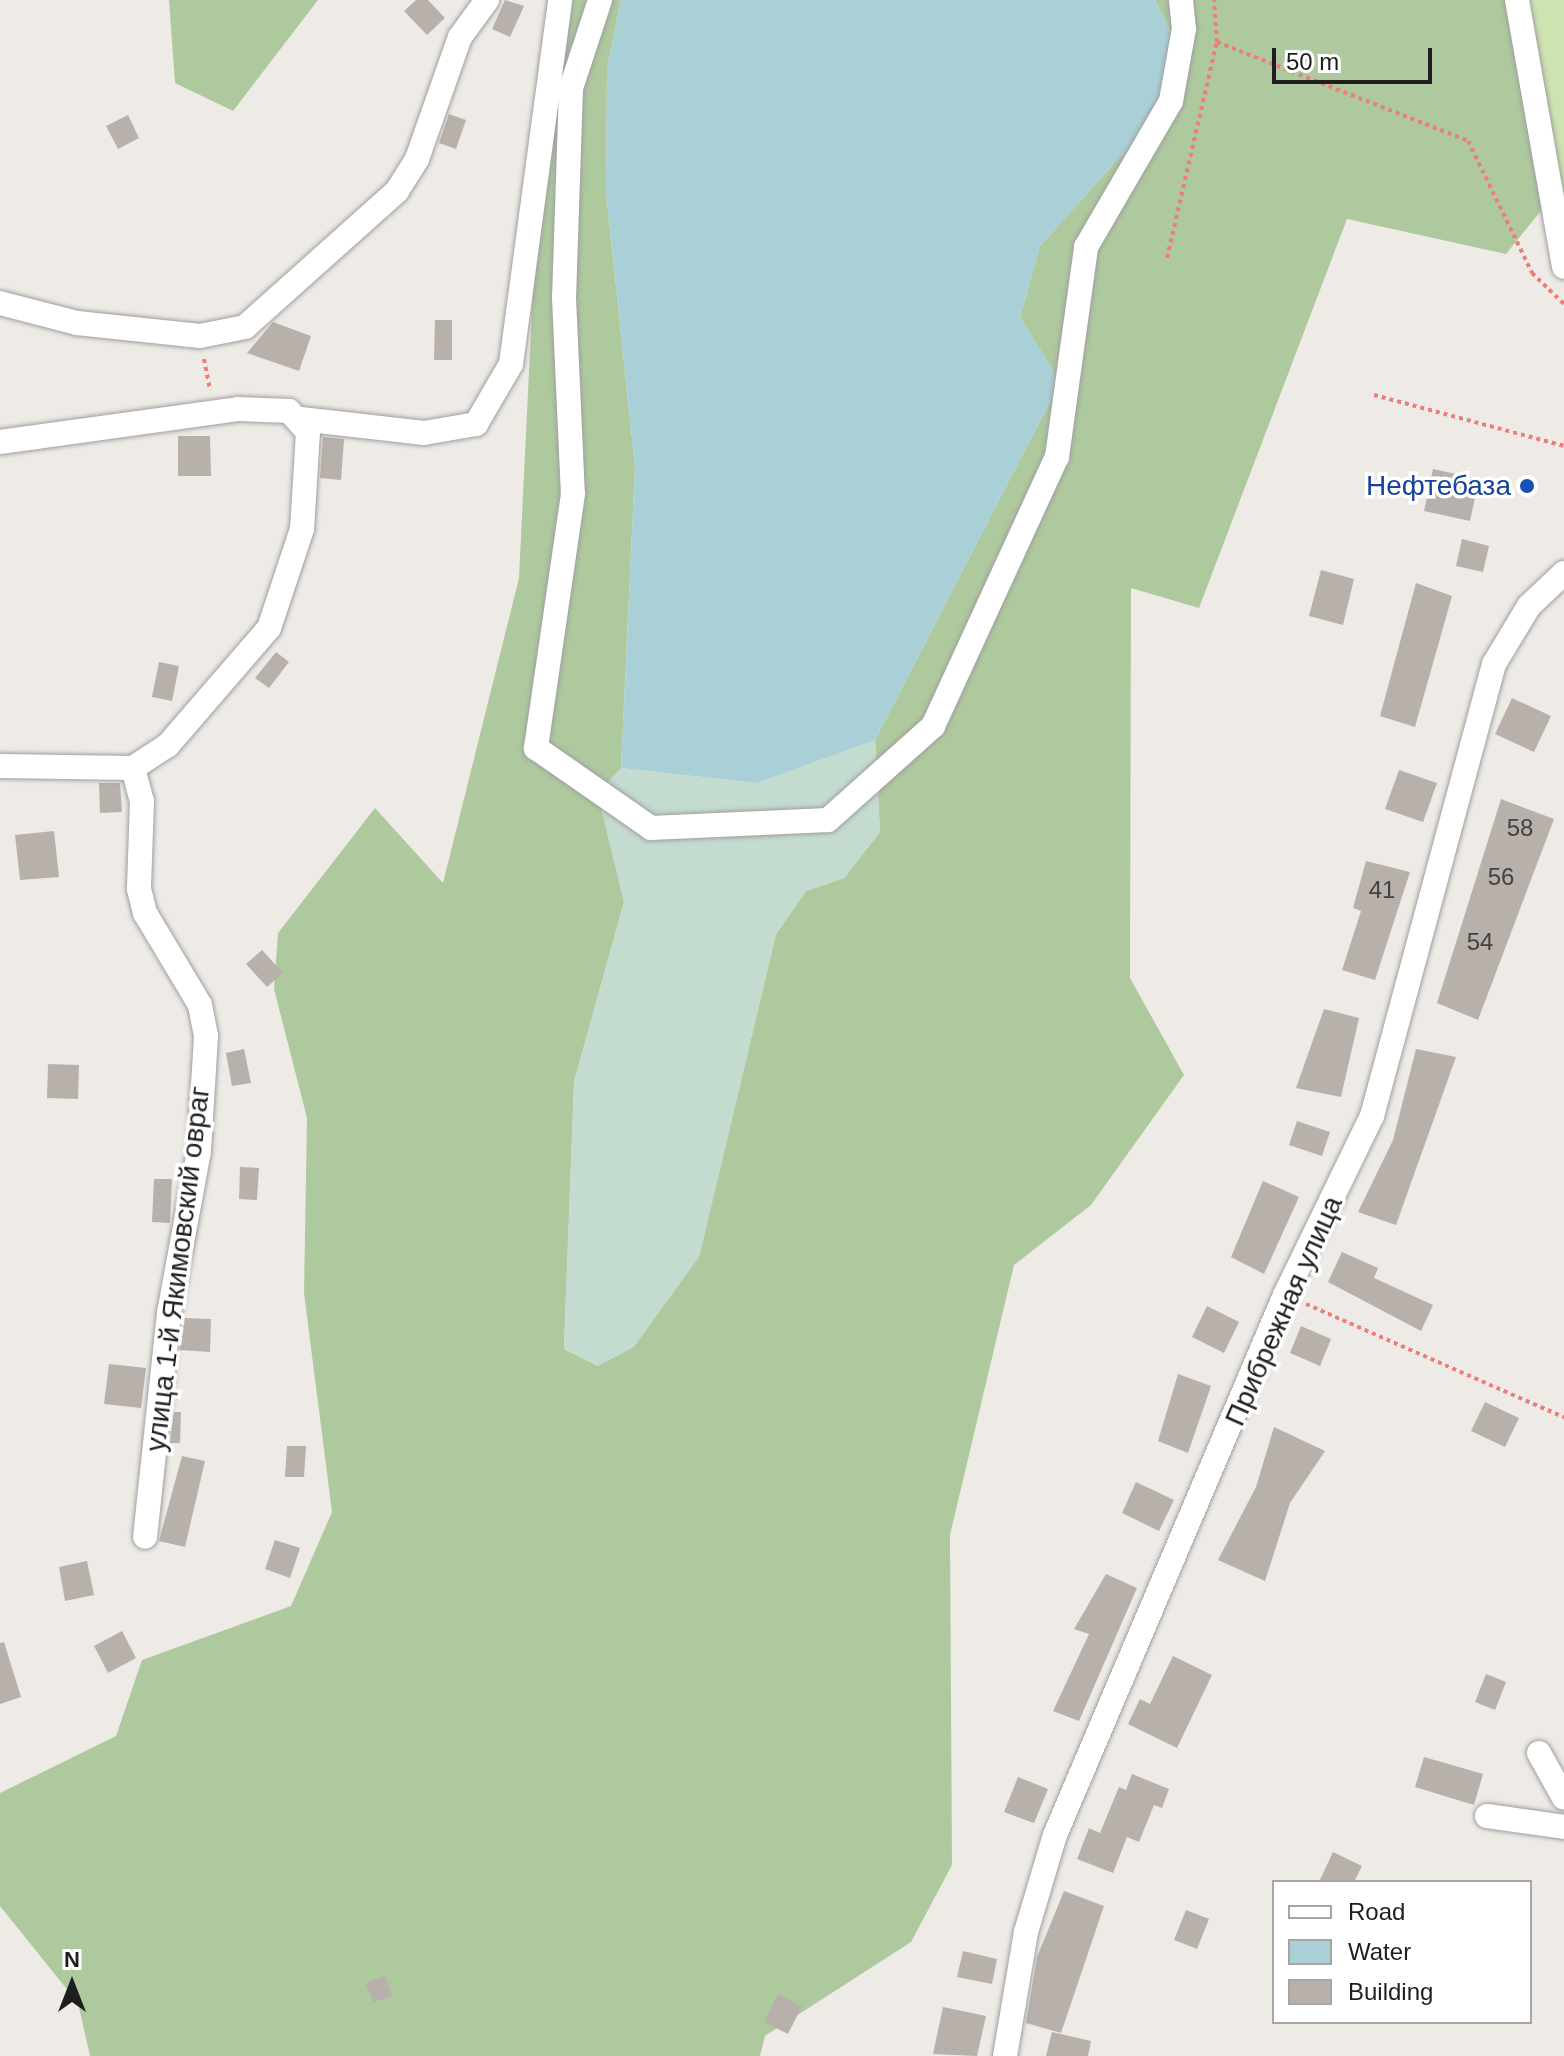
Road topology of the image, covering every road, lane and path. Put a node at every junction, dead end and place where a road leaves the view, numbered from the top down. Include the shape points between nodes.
1 (487, 0) edge
2 (560, 0) edge
3 (600, 0) edge
4 (1181, 0) edge
5 (1214, 0) edge
6 (1517, 0) edge
7 (1217, 42) junction
8 (1167, 258) dead end
9 (1564, 267) edge
10 (0, 303) edge
11 (1564, 304) edge
12 (200, 336) junction
13 (1374, 395) dead end
14 (214, 412) junction
15 (301, 419) junction
16 (0, 442) edge
17 (1564, 446) edge
18 (1564, 573) edge
19 (0, 766) edge
20 (133, 768) junction
21 (1285, 1295) junction
22 (1564, 1417) edge
23 (145, 1537) dead end
24 (1539, 1753) dead end
25 (1564, 1798) edge
26 (1487, 1816) dead end
27 (1564, 1827) edge
28 (1005, 2056) edge

1 - 12 street via 460,37 417,159 397,191 245,327
2 - 15 street via 511,364 476,424 424,433
3 - 4 street via 571,88 564,298 573,494 536,748 651,828 828,820 933,726 1057,457 1086,247 1171,101 1184,29
5 - 7 path
6 - 9 street
7 - 8 path
7 - 11 path via 1468,141 1532,273
10 - 12 street via 77,323
12 - 14 path
13 - 17 path
14 - 15 street via 269,408
14 - 16 street
15 - 20 street via 310,456 302,529 269,628 168,745
18 - 21 street, Прибрежная улица via 1529,606 1494,664 1372,1116
19 - 20 street
20 - 23 street, улица 1-й Якимовский овраг via 142,801 142,901 200,1005 206,1036 199,1151 169,1313
21 - 22 path
21 - 28 street, Прибрежная улица via 1055,1835 1026,1932
24 - 25 street
26 - 27 street

